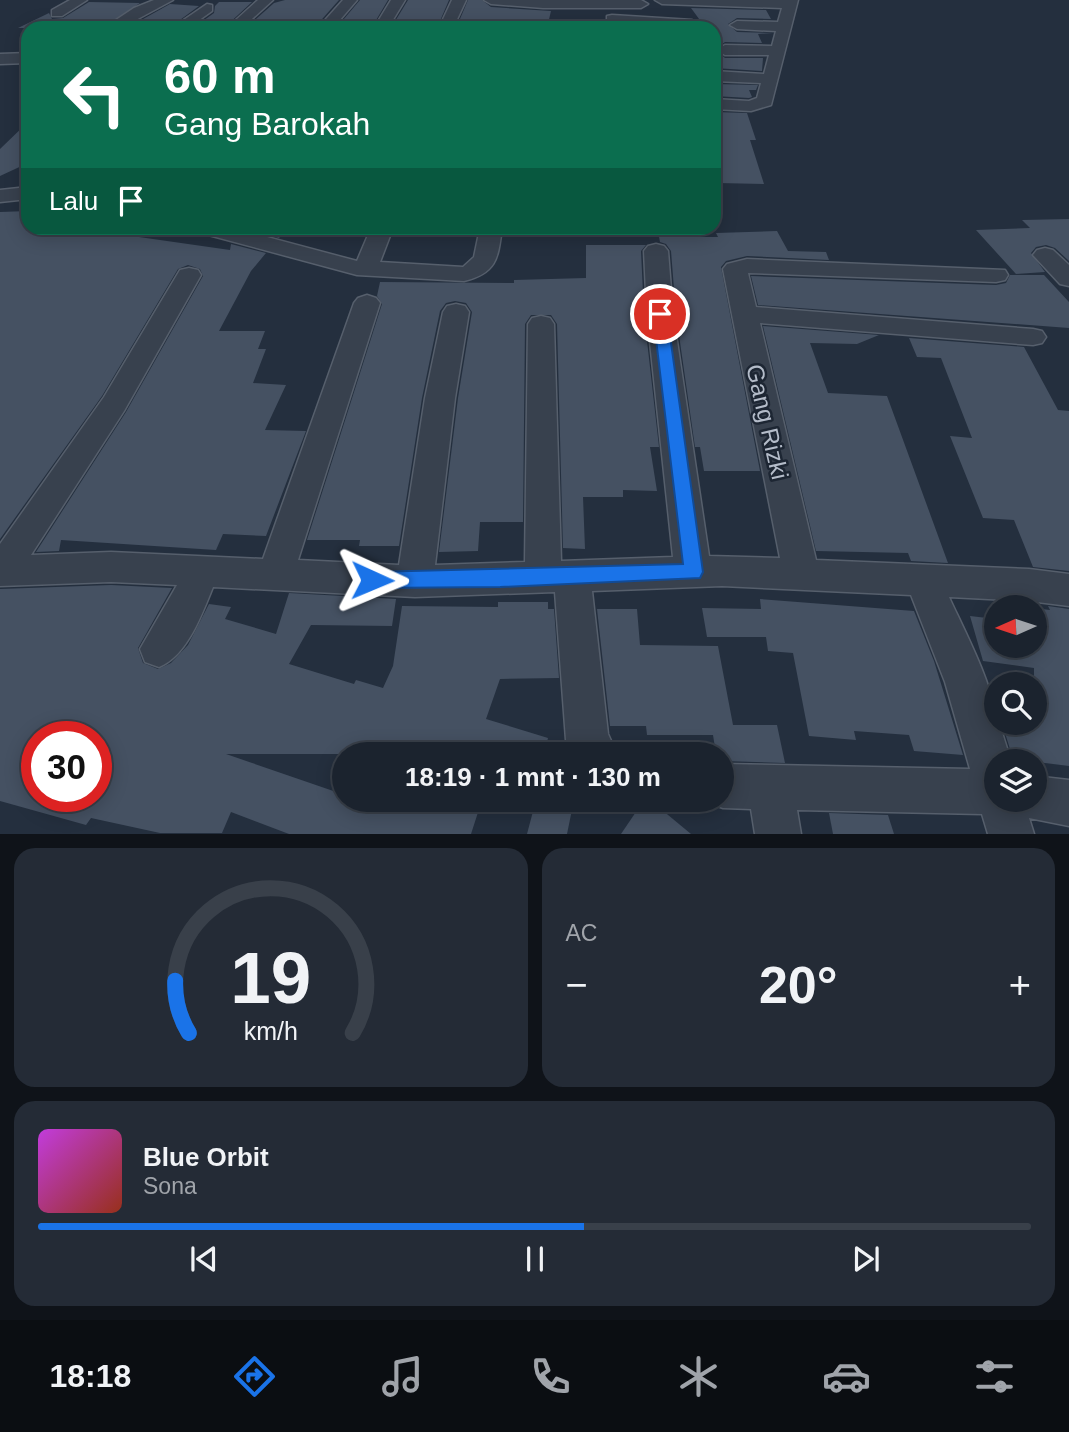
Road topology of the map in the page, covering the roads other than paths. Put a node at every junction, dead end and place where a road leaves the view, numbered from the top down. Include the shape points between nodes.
1 (80, 0) edge
2 (166, 0) edge
3 (266, 0) edge
4 (349, 0) edge
5 (398, 0) edge
6 (459, 0) edge
7 (491, 0) edge
8 (662, 0) edge
9 (790, 2) edge
10 (580, 4) junction
11 (641, 4) dead end
12 (206, 8) dead end
13 (57, 13) dead end
14 (123, 21) edge
15 (188, 21) edge
16 (242, 21) edge
17 (331, 21) edge
18 (385, 21) edge
19 (449, 21) edge
20 (638, 21) edge
21 (737, 25) dead end
22 (784, 27) junction
23 (725, 50) dead end
24 (779, 51) junction
25 (21, 58) edge
26 (0, 59) edge
27 (721, 76) edge
28 (770, 79) junction
29 (721, 104) edge
30 (21, 194) edge
31 (0, 196) edge
32 (271, 235) edge
33 (379, 235) edge
34 (490, 235) edge
35 (656, 251) dead end
36 (1045, 255) dead end
37 (366, 269) junction
38 (189, 275) dead end
39 (996, 275) dead end
40 (1069, 279) edge
41 (367, 303) dead end
42 (456, 312) dead end
43 (743, 314) junction
44 (541, 324) dead end
45 (1033, 337) dead end
46 (0, 571) edge
47 (693, 572) junction
48 (201, 573) junction
49 (801, 574) junction
50 (275, 576) junction
51 (558, 577) junction
52 (415, 581) junction
53 (923, 581) junction
54 (1069, 590) edge
55 (159, 649) dead end
56 (588, 742) edge
57 (987, 749) edge
58 (734, 787) edge
59 (771, 789) junction
60 (984, 792) edge
61 (1047, 800) edge
62 (1069, 803) edge
63 (1004, 812) edge
64 (778, 834) edge
65 (1012, 834) edge

1 - 13 street
2 - 14 street
3 - 16 street
4 - 17 street
5 - 18 street
6 - 19 street
7 - 10 street
8 - 9 street
9 - 22 street
10 - 11 street
10 - 20 street via 583,18
12 - 15 street
21 - 22 street
22 - 24 street
23 - 24 street
24 - 28 street
25 - 26 street
27 - 28 street
28 - 29 street via 764,103
30 - 31 street
32 - 37 street
33 - 37 street
34 - 37 street via 485,264 464,274
35 - 47 street
36 - 40 street
38 - 46 street via 114,404
39 - 43 street, Gang Rizki via 747,266 735,270
41 - 50 street
42 - 52 street
43 - 45 street
43 - 49 street, Gang Rizki
44 - 51 street
46 - 48 street via 111,567
47 - 49 street
47 - 51 street
48 - 50 street
48 - 55 street via 186,608
49 - 53 street
50 - 52 street
51 - 52 street
51 - 56 street
53 - 54 street
53 - 57 street via 950,637
58 - 59 street
59 - 60 street
59 - 64 street
61 - 62 street
63 - 65 street

